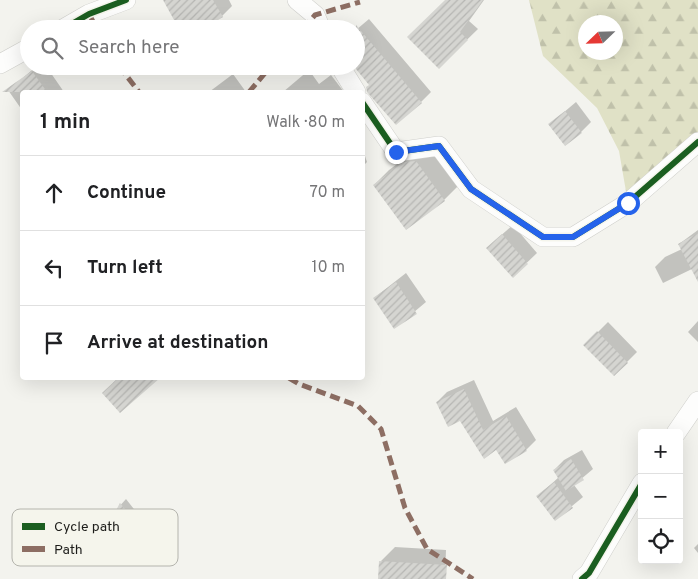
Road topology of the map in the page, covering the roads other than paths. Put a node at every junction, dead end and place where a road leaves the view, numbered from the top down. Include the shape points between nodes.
1 (126, 0) edge
2 (297, 0) edge
3 (79, 20) edge
4 (317, 20) edge
5 (20, 53) edge
6 (0, 64) edge
7 (346, 75) edge
8 (355, 90) edge
9 (365, 106) edge
10 (698, 142) edge
11 (698, 401) edge
12 (679, 429) edge
13 (638, 490) edge
14 (582, 579) edge

1 - 3 street
2 - 4 street
5 - 6 street
7 - 8 street
9 - 10 street via 396,152 439,146 471,189 543,237 573,237 620,208
11 - 12 street
13 - 14 street via 589,573

